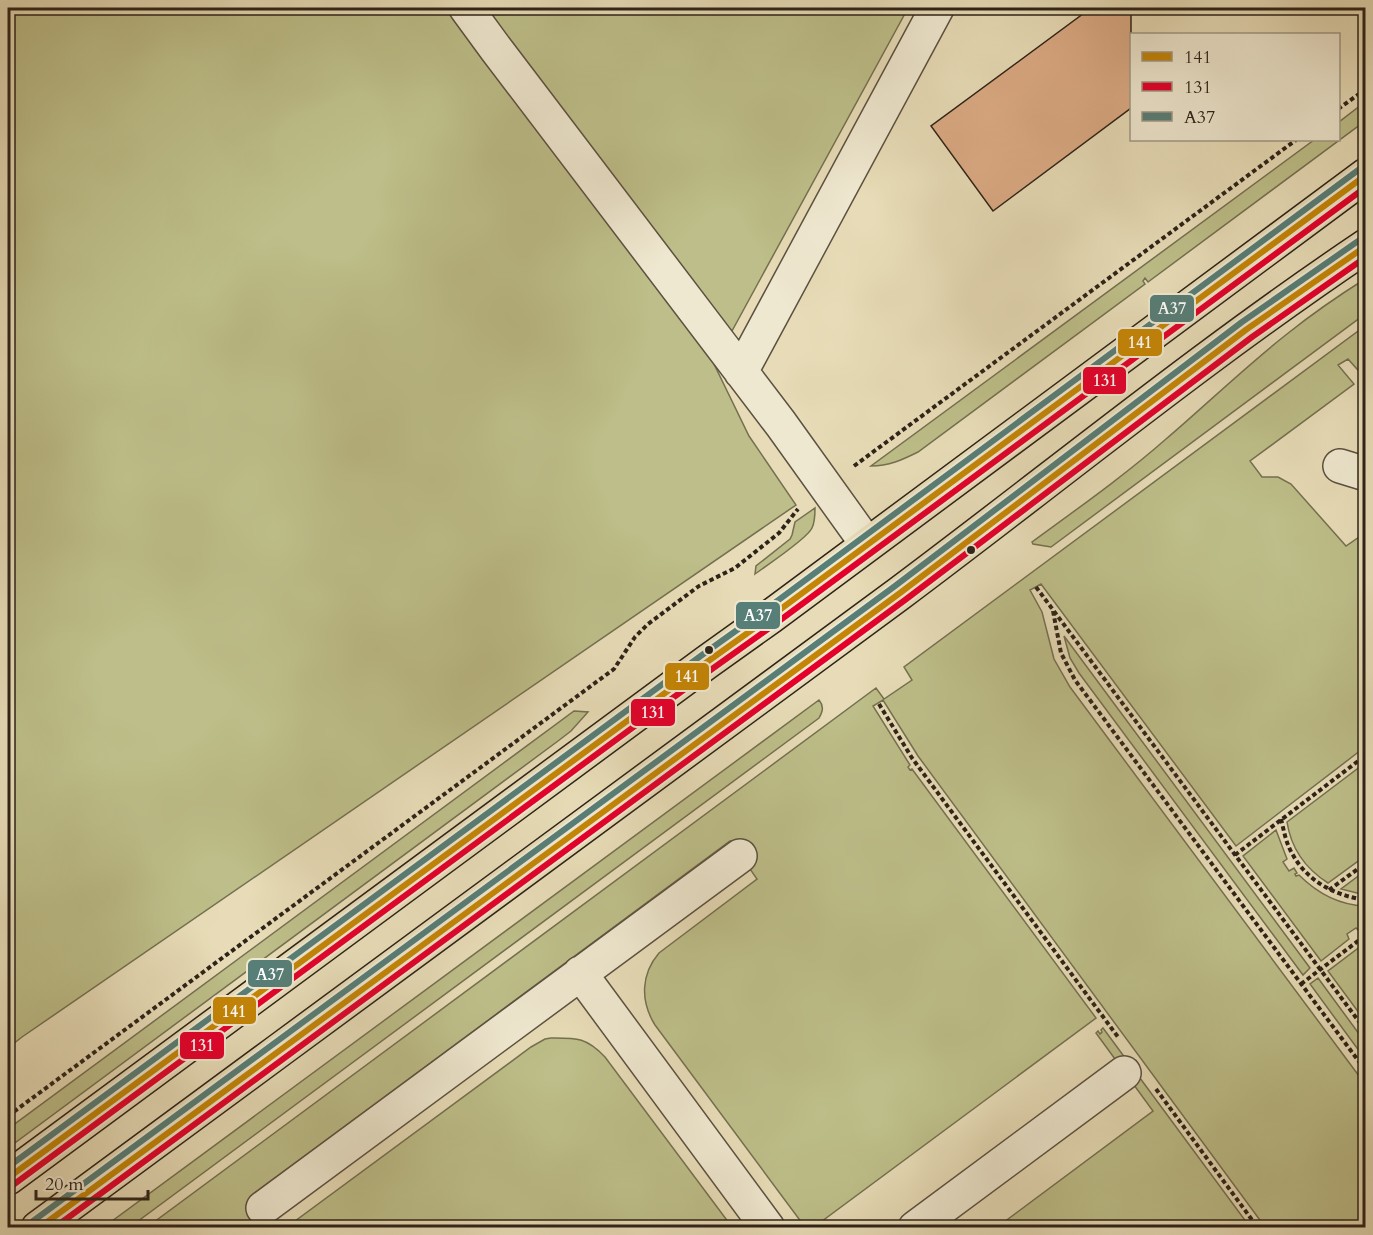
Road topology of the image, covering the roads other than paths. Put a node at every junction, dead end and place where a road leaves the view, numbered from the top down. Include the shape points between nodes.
1 (466, 8) edge
2 (937, 8) edge
3 (1365, 175) edge
4 (1365, 246) edge
5 (741, 372) junction
6 (867, 544) junction
7 (740, 856) dead end
8 (580, 973) junction
9 (1124, 1073) dead end
10 (8, 1178) edge
11 (263, 1208) dead end
12 (38, 1227) edge
13 (768, 1227) edge
14 (915, 1227) edge

1 - 5 lane
2 - 5 lane
3 - 6 main road
4 - 12 main road via 1236,336 900,592
5 - 6 lane
6 - 10 main road
7 - 8 lane
8 - 11 lane
8 - 13 lane
9 - 14 lane

